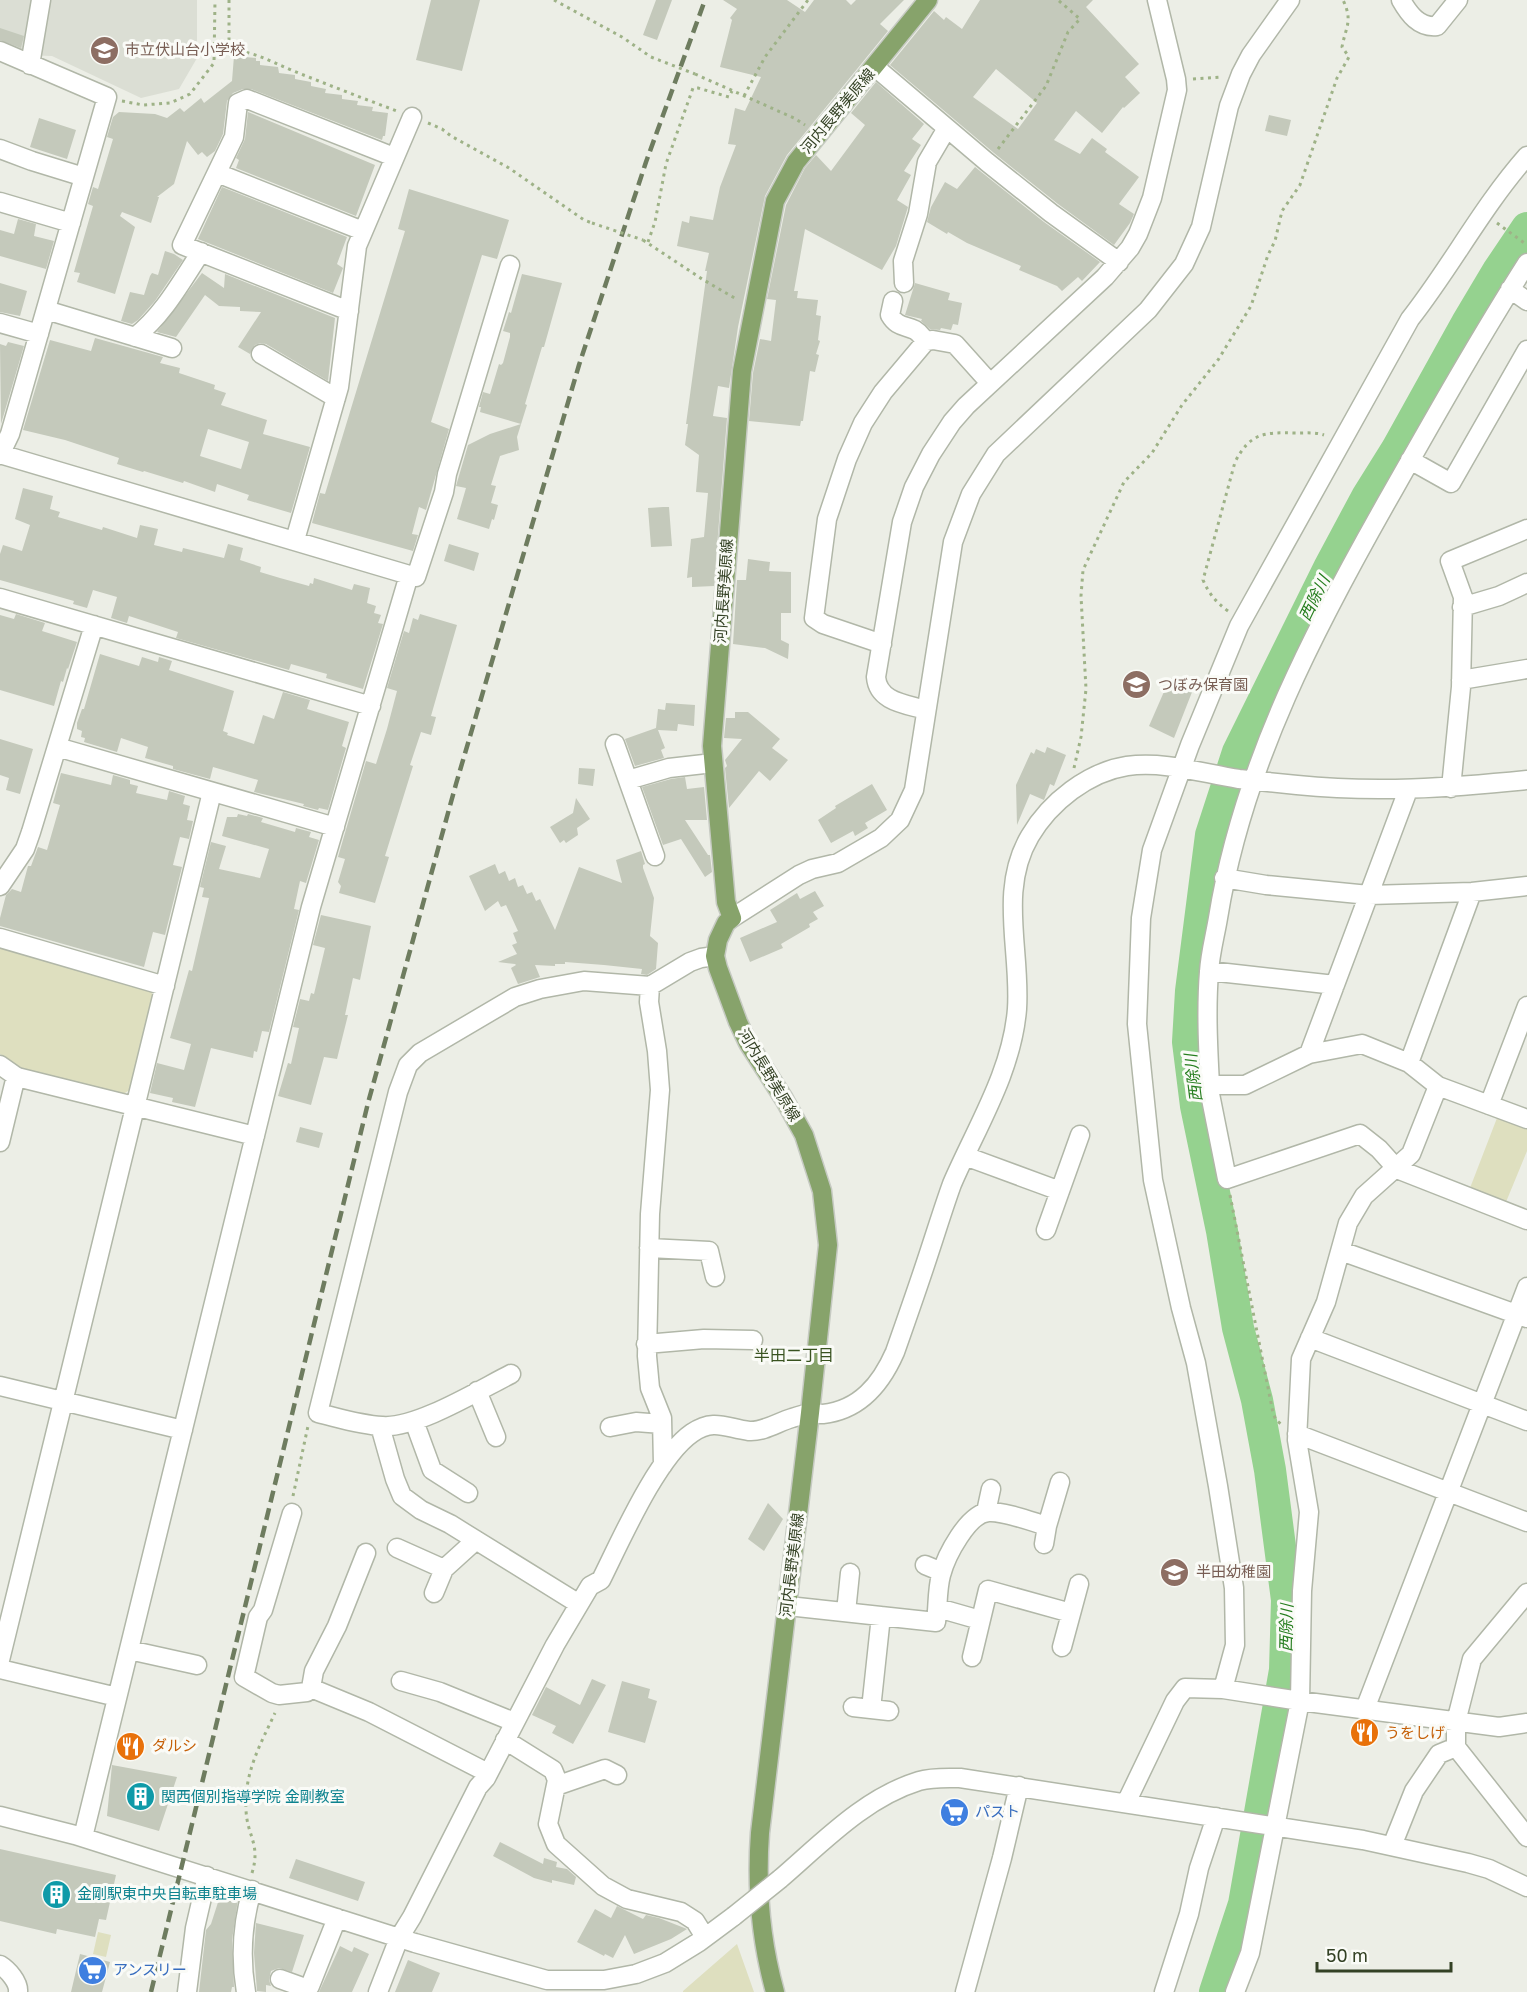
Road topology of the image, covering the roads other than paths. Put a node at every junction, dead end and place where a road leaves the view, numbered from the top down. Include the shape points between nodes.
1 (41, 0) edge
2 (1157, 0) edge
3 (1290, 0) edge
4 (1401, 0) edge
5 (1458, 0) edge
6 (921, 3) edge
7 (0, 51) edge
8 (30, 65) junction
9 (875, 67) junction
10 (412, 117) road end
11 (947, 128) junction
12 (0, 149) edge
13 (1527, 156) edge
14 (394, 157) junction
15 (217, 173) junction
16 (84, 177) junction
17 (0, 202) edge
18 (71, 223) junction
19 (363, 231) junction
20 (201, 252) junction
21 (1119, 262) junction
22 (1527, 263) edge
23 (510, 265) dead end
24 (904, 283) dead end
25 (1510, 290) junction
26 (893, 301) dead end
27 (1527, 301) edge
28 (46, 310) junction
29 (349, 311) junction
30 (0, 322) edge
31 (39, 334) junction
32 (135, 337) junction
33 (926, 342) junction
34 (172, 348) dead end
35 (1527, 350) edge
36 (261, 354) dead end
37 (990, 382) junction
38 (336, 398) junction
39 (0, 455) edge
40 (1410, 460) junction
41 (1527, 529) edge
42 (295, 540) junction
43 (409, 575) junction
44 (1527, 583) edge
45 (0, 598) edge
46 (1462, 608) junction
47 (94, 625) junction
48 (882, 644) junction
49 (1527, 669) edge
50 (1461, 680) junction
51 (371, 706) junction
52 (926, 710) junction
53 (615, 744) dead end
54 (57, 747) junction
55 (713, 764) junction
56 (1185, 769) junction
57 (628, 780) junction
58 (1249, 780) junction
59 (1527, 780) edge
60 (1451, 788) junction
61 (1408, 790) junction
62 (212, 792) junction
63 (335, 827) junction
64 (656, 856) dead end
65 (1224, 878) junction
66 (0, 886) edge
67 (1527, 886) edge
68 (1472, 892) junction
69 (1369, 895) junction
70 (732, 918) junction
71 (0, 938) edge
72 (716, 956) junction
73 (1209, 971) junction
74 (1335, 985) junction
75 (165, 986) junction
76 (650, 986) junction
77 (1527, 1006) edge
78 (1309, 1054) junction
79 (1409, 1063) junction
80 (0, 1065) edge
81 (16, 1077) junction
82 (1210, 1085) junction
83 (1438, 1086) junction
84 (1489, 1105) junction
85 (136, 1106) junction
86 (1527, 1119) edge
87 (255, 1136) junction
88 (1080, 1136) dead end
89 (0, 1142) edge
90 (965, 1156) junction
91 (1396, 1169) junction
92 (1060, 1191) junction
93 (1527, 1220) edge
94 (1046, 1230) dead end
95 (649, 1248) junction
96 (1341, 1251) junction
97 (715, 1276) dead end
98 (1527, 1287) edge
99 (1522, 1316) edge
100 (1310, 1338) junction
101 (753, 1340) dead end
102 (646, 1344) junction
103 (511, 1374) dead end
104 (0, 1386) edge
105 (477, 1391) junction
106 (64, 1401) junction
107 (1482, 1403) junction
108 (810, 1413) junction
109 (414, 1421) junction
110 (1527, 1421) edge
111 (662, 1424) junction
112 (380, 1426) junction
113 (610, 1427) dead end
114 (1297, 1429) junction
115 (183, 1430) junction
116 (496, 1437) dead end
117 (663, 1465) junction
118 (1060, 1482) dead end
119 (991, 1489) dead end
120 (1449, 1492) junction
121 (468, 1493) dead end
122 (986, 1512) junction
123 (292, 1513) road end
124 (1527, 1522) edge
125 (1047, 1526) junction
126 (476, 1540) junction
127 (1044, 1544) dead end
128 (398, 1548) dead end
129 (366, 1553) dead end
130 (444, 1569) junction
131 (850, 1572) dead end
132 (1079, 1584) dead end
133 (434, 1593) dead end
134 (1527, 1593) edge
135 (579, 1604) junction
136 (788, 1606) junction
137 (938, 1608) junction
138 (846, 1612) junction
139 (1071, 1613) junction
140 (881, 1616) junction
141 (980, 1620) junction
142 (1062, 1647) dead end
143 (129, 1650) junction
144 (972, 1658) dead end
145 (0, 1660) edge
146 (197, 1665) dead end
147 (0, 1669) edge
148 (401, 1681) dead end
149 (310, 1688) junction
150 (1229, 1690) junction
151 (117, 1698) junction
152 (1293, 1700) junction
153 (853, 1707) dead end
154 (1365, 1709) junction
155 (514, 1722) junction
156 (1456, 1722) junction
157 (1527, 1723) edge
158 (505, 1740) junction
159 (1456, 1747) junction
160 (488, 1773) junction
161 (617, 1775) dead end
162 (556, 1786) junction
163 (1019, 1786) junction
164 (1125, 1803) junction
165 (0, 1816) edge
166 (1216, 1817) junction
167 (1273, 1826) junction
168 (83, 1837) junction
169 (1527, 1837) edge
170 (1392, 1846) junction
171 (207, 1876) junction
172 (1527, 1887) edge
173 (249, 1890) junction
174 (337, 1918) junction
175 (705, 1937) junction
176 (399, 1938) junction
177 (0, 1965) edge
178 (280, 1979) dead end
179 (610, 1985) edge
180 (18, 1992) edge
181 (187, 1992) edge
182 (246, 1992) edge
183 (378, 1992) edge
184 (775, 1992) edge
185 (965, 1992) edge
186 (1164, 1992) edge
187 (1235, 1992) edge

1 - 8 street
2 - 21 street via 1176,80 1176,101 1152,198 1138,234
3 - 52 street via 1251,55 1238,82 1201,227 1184,264 1148,310 996,454 970,494 953,542
4 - 5 street via 1408,12 1429,27 1437,26
6 - 9 main road, 河内長野美原線
7 - 8 street
8 - 16 street via 107,98
9 - 11 street
9 - 55 main road, 河内長野美原線 via 796,162 775,201 742,370
10 - 14 street
11 - 21 street via 1051,213
11 - 24 street via 927,162 918,214 903,261
12 - 16 street
13 - 56 street via 1508,177 1410,319 1242,621
14 - 15 street via 247,99 238,103 234,137
14 - 19 street
15 - 19 street
15 - 20 street via 182,245
16 - 18 street
17 - 18 street
18 - 28 street
19 - 29 street via 357,246
20 - 29 street
20 - 32 street via 165,307
21 - 37 street
22 - 25 street
23 - 43 street via 444,492 416,577
25 - 27 street
25 - 40 street
26 - 33 street via 893,321 919,333
28 - 31 street
28 - 32 street
29 - 38 street
30 - 31 street
31 - 39 street via 10,434
32 - 34 street
33 - 37 street via 955,344
33 - 48 street via 883,392 847,459 827,519 813,614 823,624
35 - 40 street via 1451,483
36 - 38 street
37 - 48 street via 940,439 911,496 898,539
38 - 42 street
39 - 42 street
40 - 58 street via 1338,588
41 - 46 street via 1450,561 1463,597
42 - 43 street
43 - 51 street
44 - 46 street
45 - 47 street
46 - 50 street
47 - 51 street
47 - 54 street
48 - 52 street via 876,677 885,697
49 - 50 street
50 - 60 street
51 - 63 street
52 - 70 street via 914,790 894,827 838,863 799,875
53 - 57 street
54 - 62 street
54 - 66 street via 25,849
55 - 57 street via 669,768
55 - 70 main road, 河内長野美原線 via 726,902
56 - 58 street
56 - 90 street via 1125,766 1094,777 1052,807 1030,835 1013,881 1011,906 1017,1012 1000,1077
56 - 150 street via 1152,850 1142,918 1137,1024 1153,1180 1196,1363 1234,1588 1235,1645
57 - 64 street
58 - 61 street via 1333,789
58 - 65 street
59 - 60 street
60 - 61 street
61 - 69 street
62 - 63 street
62 - 75 street
63 - 87 street via 310,907
65 - 69 street
65 - 73 street
67 - 68 street
68 - 69 street
68 - 79 street
69 - 74 street
70 - 72 main road via 722,931
71 - 75 street
72 - 76 street via 690,962
72 - 108 main road, 河内長野美原線 via 738,1022 804,1135 822,1191 828,1245
73 - 74 street
73 - 82 street
74 - 78 street
75 - 85 street
76 - 95 street via 660,1090
76 - 112 street via 584,981 515,997 420,1053 408,1065 318,1413
77 - 84 street
78 - 79 street via 1362,1044
78 - 82 street via 1245,1085
79 - 83 street
80 - 81 street
81 - 85 street
81 - 89 street
82 - 91 street via 1227,1179 1360,1134
83 - 84 street
83 - 91 street via 1412,1154
84 - 86 street
85 - 87 street
85 - 106 street
87 - 115 street
88 - 92 street
90 - 92 street
90 - 108 street via 885,1375 849,1407
91 - 93 street
91 - 96 street via 1364,1196 1348,1223
92 - 94 street
95 - 97 street via 709,1251
95 - 102 street
96 - 99 street
96 - 100 street
98 - 99 street
99 - 107 street
100 - 107 street
100 - 114 street via 1301,1359
101 - 102 street
102 - 111 street via 650,1388
103 - 105 street
104 - 106 street
105 - 109 street
105 - 116 street
106 - 115 street
106 - 145 street
107 - 110 street
107 - 120 street
108 - 117 street via 760,1430 705,1426 685,1440
108 - 136 main road, 河内長野美原線
109 - 112 street
109 - 121 street via 432,1470
111 - 113 street via 636,1422
111 - 117 street
112 - 126 street via 402,1496
114 - 120 street
114 - 152 street via 1310,1512
115 - 143 street
117 - 135 street via 601,1580 590,1586
118 - 125 street
119 - 122 street
120 - 124 street
120 - 154 street
122 - 125 street
122 - 137 street via 979,1513 968,1524 933,1568
123 - 149 street via 258,1617 244,1677 279,1695 307,1692
125 - 127 street
126 - 130 street
126 - 135 street
128 - 130 street
129 - 149 street
130 - 133 street
131 - 138 street
132 - 139 street
134 - 156 street via 1472,1659
135 - 155 street
136 - 138 street
136 - 184 main road, 河内長野美原線 via 757,1880 765,1952
137 - 140 street via 936,1622
137 - 141 street
138 - 140 street
139 - 141 street via 988,1590
139 - 142 street
140 - 153 street via 880,1710
141 - 144 street
143 - 146 street
143 - 151 street
147 - 151 street
148 - 155 street
149 - 160 street via 369,1712
150 - 152 street
150 - 164 street via 1185,1688
151 - 168 street
152 - 154 street
152 - 167 street
154 - 156 street
155 - 158 street
156 - 157 street via 1499,1727
156 - 159 street
158 - 160 street
158 - 162 street via 552,1770
159 - 169 street
159 - 170 street via 1439,1754 1414,1791
160 - 176 street
161 - 162 street via 605,1769
162 - 175 street via 548,1824 556,1844 603,1886 627,1899 681,1912 695,1920
163 - 164 street
163 - 175 street, bridge via 940,1778 919,1781 881,1798
163 - 185 street
164 - 166 street
165 - 168 street
166 - 167 street
166 - 186 street
167 - 170 street
167 - 187 street via 1250,1953
168 - 171 street
170 - 172 street via 1489,1869
171 - 173 street
171 - 181 street
173 - 174 street
173 - 182 street via 242,1950
174 - 176 street
174 - 178 street via 310,1986 304,1988
175 - 179 street via 665,1963
176 - 179 street via 547,1980
176 - 183 street
177 - 180 street via 7,1969 19,1987

